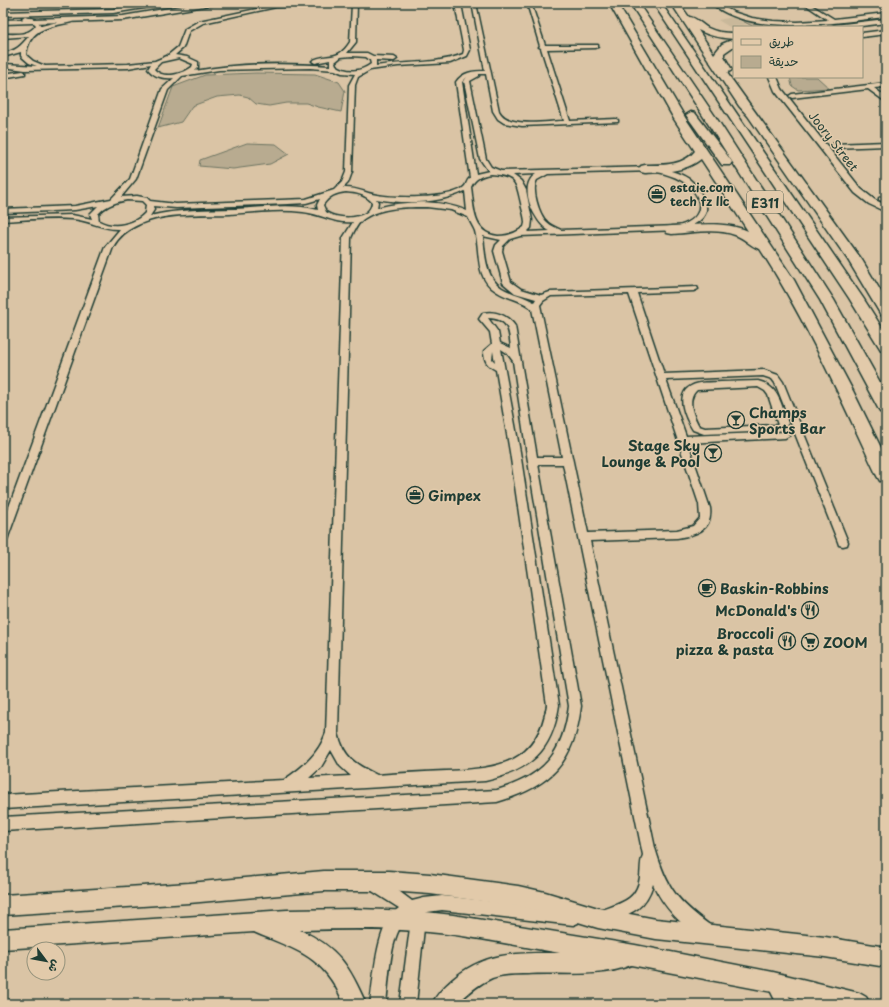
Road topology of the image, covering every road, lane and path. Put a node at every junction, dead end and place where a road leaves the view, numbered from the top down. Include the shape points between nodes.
1 (172, 3) edge
2 (185, 3) edge
3 (211, 3) edge
4 (351, 3) edge
5 (355, 3) edge
6 (452, 3) edge
7 (474, 3) edge
8 (528, 3) edge
9 (613, 3) edge
10 (634, 3) edge
11 (657, 3) edge
12 (673, 3) edge
13 (713, 3) edge
14 (805, 3) edge
15 (100, 10) edge
16 (3, 15) edge
17 (886, 15) edge
18 (18, 16) junction
19 (26, 18) junction
20 (3, 21) edge
21 (35, 21) junction
22 (70, 21) junction
23 (886, 22) edge
24 (831, 24) edge
25 (886, 26) edge
26 (863, 28) edge
27 (675, 29) junction
28 (35, 32) junction
29 (471, 32) junction
30 (886, 32) edge
31 (863, 35) edge
32 (3, 36) edge
33 (733, 36) edge
34 (353, 42) junction
35 (733, 42) edge
36 (24, 46) junction
37 (596, 46) dead end
38 (542, 47) junction
39 (180, 48) junction
40 (466, 48) junction
41 (3, 56) edge
42 (339, 56) junction
43 (369, 56) junction
44 (166, 59) junction
45 (192, 60) junction
46 (157, 62) junction
47 (4, 65) edge
48 (54, 68) junction
49 (370, 68) junction
50 (337, 69) junction
51 (362, 71) junction
52 (188, 73) junction
53 (488, 73) junction
54 (654, 73) junction
55 (3, 74) edge
56 (155, 74) junction
57 (180, 75) junction
58 (777, 78) edge
59 (352, 85) junction
60 (886, 85) edge
61 (872, 86) junction
62 (165, 89) junction
63 (792, 96) junction
64 (886, 100) edge
65 (752, 114) junction
66 (616, 121) dead end
67 (568, 123) junction
68 (811, 131) junction
69 (886, 144) edge
70 (833, 146) junction
71 (701, 151) junction
72 (645, 168) junction
73 (551, 171) junction
74 (349, 172) junction
75 (499, 173) junction
76 (472, 178) junction
77 (749, 178) junction
78 (133, 179) junction
79 (468, 187) junction
80 (333, 193) junction
81 (365, 193) junction
82 (884, 200) edge
83 (109, 201) junction
84 (146, 202) junction
85 (886, 209) edge
86 (3, 211) edge
87 (327, 216) junction
88 (365, 216) junction
89 (472, 216) junction
90 (3, 219) edge
91 (139, 221) junction
92 (99, 223) junction
93 (131, 225) junction
94 (478, 229) junction
95 (672, 230) junction
96 (566, 232) junction
97 (520, 234) junction
98 (508, 237) junction
99 (347, 238) junction
100 (109, 247) junction
101 (787, 280) junction
102 (694, 289) dead end
103 (632, 291) junction
104 (541, 298) junction
105 (536, 308) junction
106 (886, 312) edge
107 (496, 345) junction
108 (886, 346) edge
109 (518, 364) junction
110 (661, 377) junction
111 (886, 408) edge
112 (698, 430) junction
113 (681, 436) junction
114 (785, 436) dead end
115 (567, 457) junction
116 (533, 458) junction
117 (886, 476) edge
118 (3, 537) edge
119 (584, 537) junction
120 (843, 542) dead end
121 (332, 733) junction
122 (378, 780) junction
123 (286, 785) junction
124 (3, 802) edge
125 (3, 824) edge
126 (648, 848) junction
127 (368, 880) junction
128 (3, 904) edge
129 (408, 916) junction
130 (598, 918) junction
131 (252, 922) junction
132 (713, 935) junction
133 (3, 939) edge
134 (635, 955) junction
135 (886, 957) edge
136 (773, 982) junction
137 (355, 1004) edge
138 (378, 1004) edge
139 (408, 1004) edge
140 (443, 1004) edge
141 (785, 1004) edge
142 (859, 1004) edge

1 - 15 street via 141,9
2 - 15 street via 138,12
3 - 22 street via 133,17
4 - 39 street via 283,6 206,21 187,30
5 - 34 street
6 - 29 street via 459,7
7 - 29 street
8 - 38 street
9 - 54 highway
10 - 77 highway, E311
11 - 27 highway, E311
12 - 27 highway
12 - 33 highway via 700,28 716,34
12 - 65 highway
13 - 24 street via 735,14 762,21
14 - 24 street
15 - 16 street
15 - 18 street
15 - 19 street
16 - 18 street
17 - 24 street
18 - 19 street
19 - 20 street
19 - 21 street
20 - 21 street
21 - 22 street
21 - 28 street via 39,25
22 - 28 street
23 - 24 street via 847,26
25 - 26 street
27 - 108 highway, E311
28 - 32 street
28 - 36 street
29 - 40 street
29 - 53 street
30 - 31 street
34 - 42 street
34 - 43 street
35 - 65 highway via 722,48 719,56
36 - 41 street via 17,52
36 - 48 street via 23,55 28,61
37 - 38 street
38 - 67 street
39 - 44 street
39 - 45 street via 183,54
40 - 43 street via 460,55 447,58 390,59
40 - 49 street via 465,55 453,60
42 - 43 street
42 - 45 street via 316,61 217,64
42 - 50 street via 332,62
43 - 49 street via 374,64
44 - 45 street via 176,57
44 - 46 street
45 - 52 street via 196,66
46 - 48 street via 128,66
46 - 56 street via 151,67
47 - 48 street via 20,68
47 - 55 street via 6,69
49 - 51 street
50 - 51 street
50 - 52 street via 310,66 219,68
50 - 59 street
51 - 59 street
52 - 57 street
53 - 67 street via 496,111 501,119 516,124
53 - 75 street via 473,76 468,81 483,159 489,168
53 - 76 street via 467,74 458,82
54 - 71 highway
54 - 77 highway via 664,81 729,165
55 - 56 street via 127,70
56 - 57 street via 168,77
56 - 62 street
57 - 62 street
58 - 63 street, Joory Street
58 - 68 street, Joory Street via 778,89
59 - 74 street
60 - 61 street
61 - 63 street
61 - 64 street
62 - 78 street
63 - 70 street, Joory Street
65 - 106 highway via 855,260
66 - 67 street
68 - 70 street
68 - 85 street, Joory Street via 858,191
69 - 70 street
70 - 82 street, Joory Street via 868,189
71 - 72 highway via 695,160 688,164
71 - 101 highway
72 - 73 street
72 - 95 street via 680,177 693,188 700,199 703,210 700,218
73 - 75 street
73 - 96 street via 533,179 530,189 541,221 550,228
74 - 80 street via 345,184
74 - 81 street via 355,186
75 - 76 street via 482,174
75 - 97 street via 516,179 520,185 529,224
76 - 79 street
77 - 111 highway, E311 via 827,300
78 - 83 street via 123,192
78 - 84 street via 134,188
79 - 81 street via 441,197 393,199
79 - 89 street
80 - 81 street via 352,190
80 - 84 street via 306,201 288,202 176,206
80 - 87 street via 320,205 322,212
81 - 88 street via 375,202 375,206
83 - 84 street via 129,197
83 - 86 street via 75,208
83 - 92 street via 100,206 94,214
84 - 91 street via 150,210
87 - 88 street via 344,220
87 - 91 street via 296,210 218,212 171,214
87 - 99 street via 339,224
88 - 89 street via 389,208 435,205 452,207
88 - 99 street via 351,229
89 - 94 street
90 - 92 street via 65,217 85,218
91 - 93 street
92 - 93 street via 116,227
92 - 100 street via 107,235
93 - 100 street via 117,235
94 - 98 street via 494,237
94 - 105 street via 486,276 490,283 502,292 528,301
95 - 96 street
95 - 101 highway via 724,229 747,235 756,241
96 - 97 street
97 - 98 street
98 - 104 street via 498,251 507,283 518,291
99 - 121 street
100 - 118 street
101 - 117 highway via 845,390
102 - 103 street
103 - 104 street via 556,294
103 - 110 street
104 - 105 street
105 - 115 street
107 - 109 street via 510,349
107 - 109 street via 493,329 483,320 485,316 499,317 511,324
107 - 122 street via 552,691 552,720 547,734 534,752 516,766 501,772
109 - 116 street
110 - 113 street
110 - 120 street via 764,373 777,379
112 - 112 street via 778,428 783,425 770,389 765,385 701,386 693,389 686,400 694,426
112 - 113 street
113 - 114 street
113 - 119 street via 706,511 702,524 697,529 681,534
115 - 116 street
115 - 119 street
116 - 125 street via 575,706 572,731 562,754 550,769 535,781 510,793 483,797
119 - 126 street
121 - 122 street via 335,748 343,761 358,774
121 - 123 street via 316,764 304,775
122 - 123 street
123 - 124 street
126 - 130 street via 648,880 644,893 632,905
126 - 132 street via 657,880 667,897 684,915
127 - 128 street
127 - 129 street via 404,903
127 - 130 street via 430,884 518,896
129 - 130 street via 432,903 442,902 557,916
129 - 131 street
129 - 134 street
129 - 138 street via 390,933
129 - 139 street via 417,928
130 - 132 street via 656,929
131 - 133 street
131 - 137 street via 296,937 318,949 337,968
132 - 135 street via 825,947
134 - 136 street
134 - 140 street via 594,962 507,964 489,969 472,978
136 - 141 street
136 - 142 street

